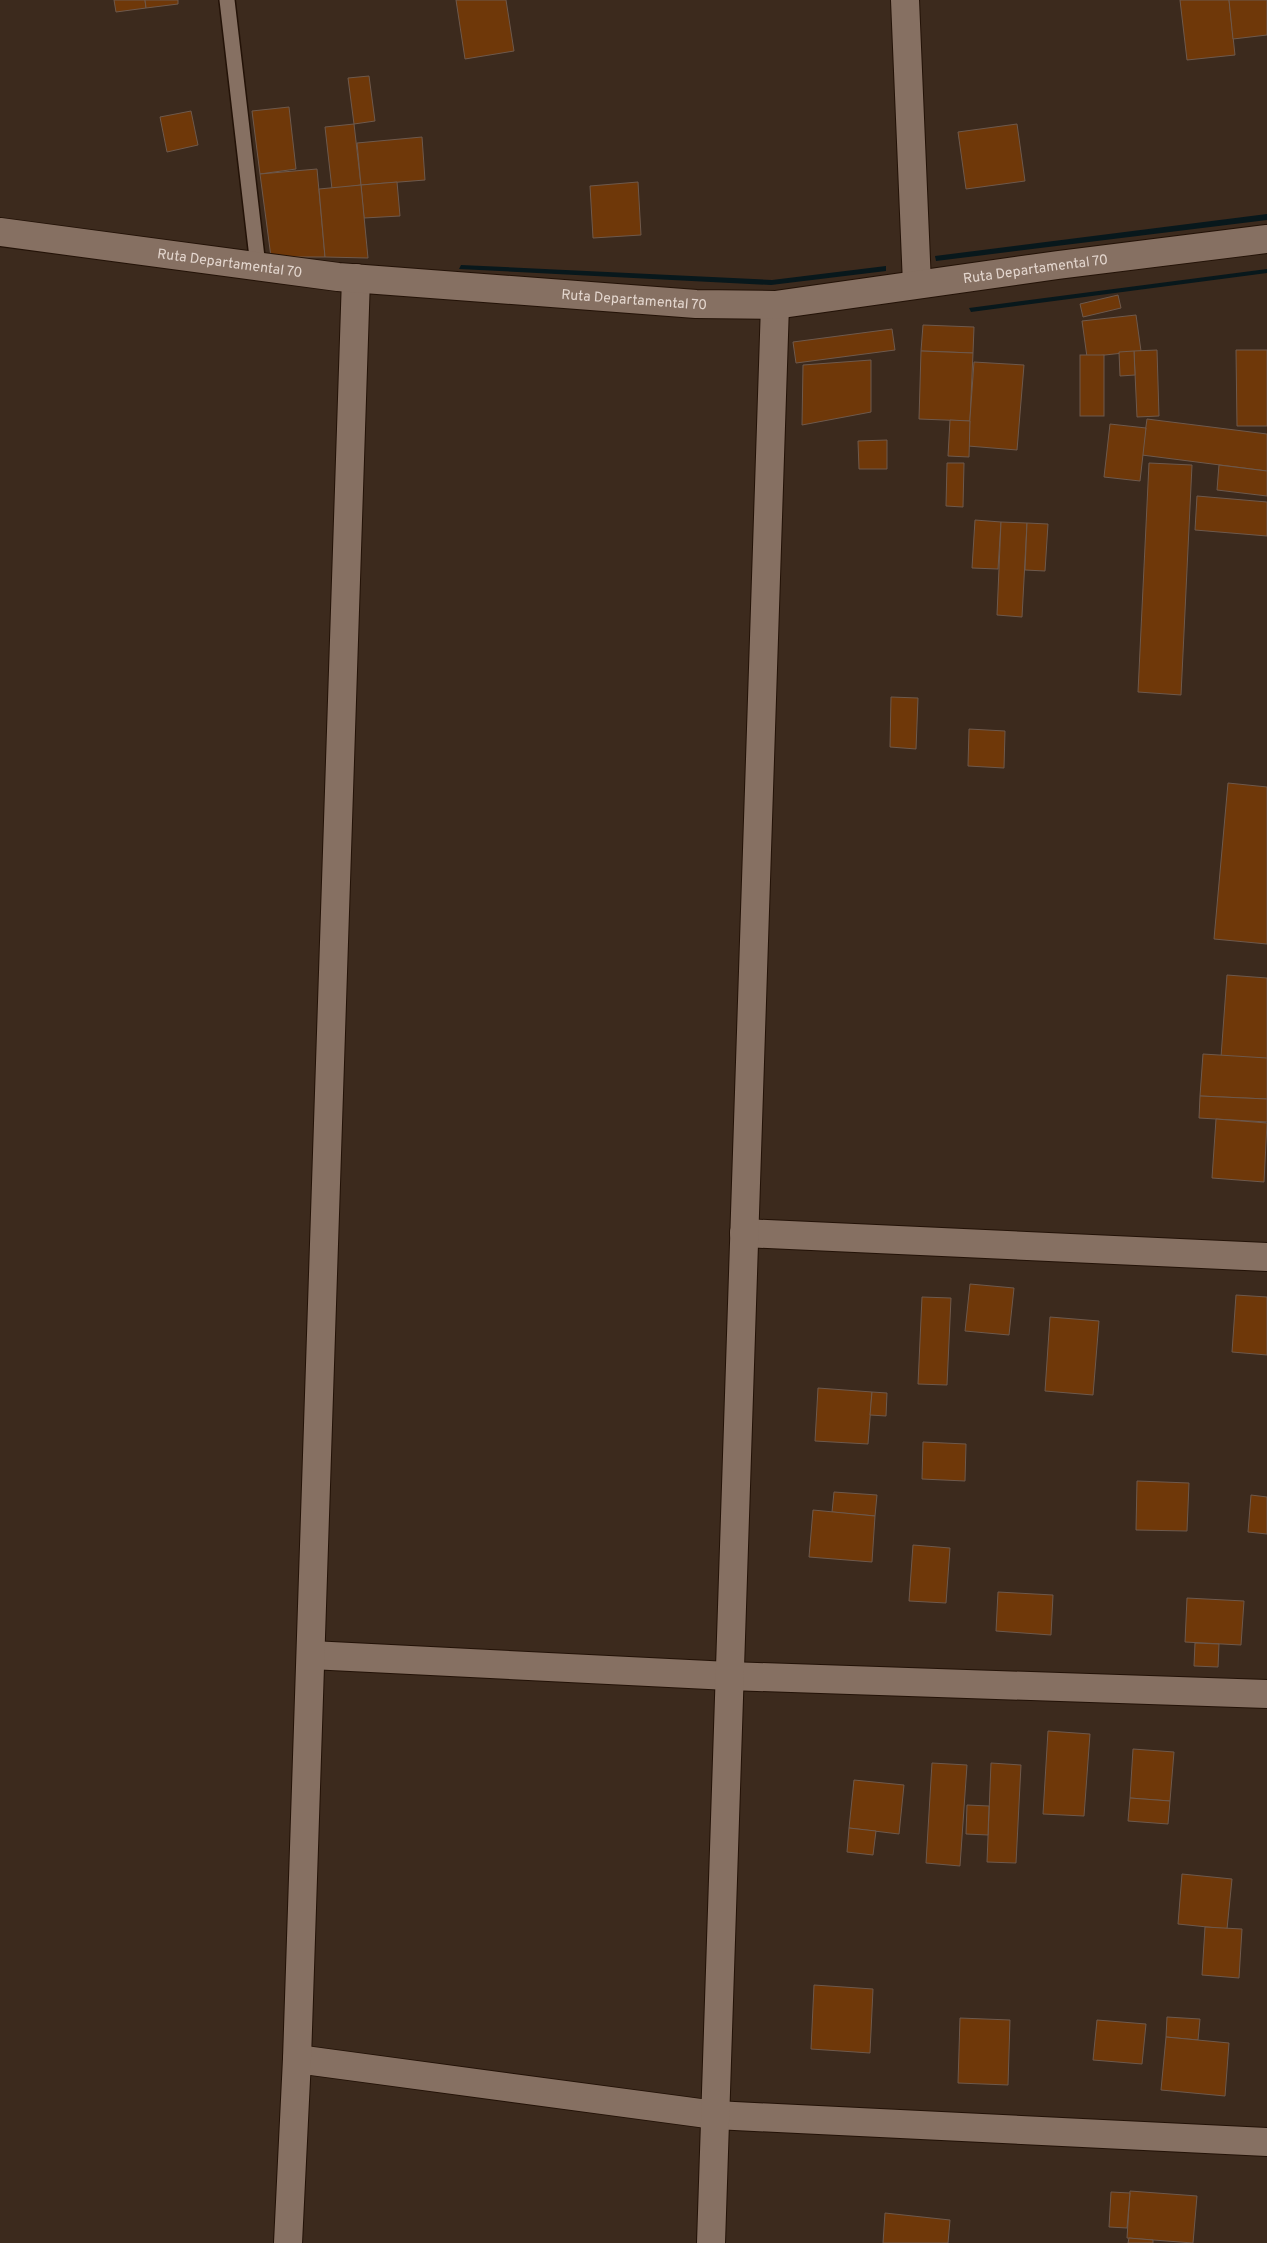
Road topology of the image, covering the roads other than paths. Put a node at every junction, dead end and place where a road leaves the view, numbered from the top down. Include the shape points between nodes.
1 (227, 0) edge
2 (905, 0) edge
3 (0, 232) edge
4 (1267, 239) edge
5 (258, 266) junction
6 (356, 278) junction
7 (917, 284) junction
8 (775, 305) junction
9 (744, 1233) junction
10 (1267, 1257) edge
11 (311, 1655) junction
12 (729, 1676) junction
13 (1267, 1694) edge
14 (298, 2059) junction
15 (715, 2114) junction
16 (1267, 2142) edge
17 (288, 2243) edge
18 (711, 2243) edge

1 - 5 lane
2 - 7 street
3 - 5 street, Ruta Departamental 70
4 - 7 street, Ruta Departamental 70
5 - 6 street, Ruta Departamental 70
6 - 8 street, Ruta Departamental 70 via 696,304
6 - 11 street
7 - 8 street, Ruta Departamental 70
8 - 9 street
9 - 10 street
9 - 12 street
11 - 12 street
11 - 14 street
12 - 13 street
12 - 15 street
14 - 15 street
14 - 17 street
15 - 16 street
15 - 18 street

